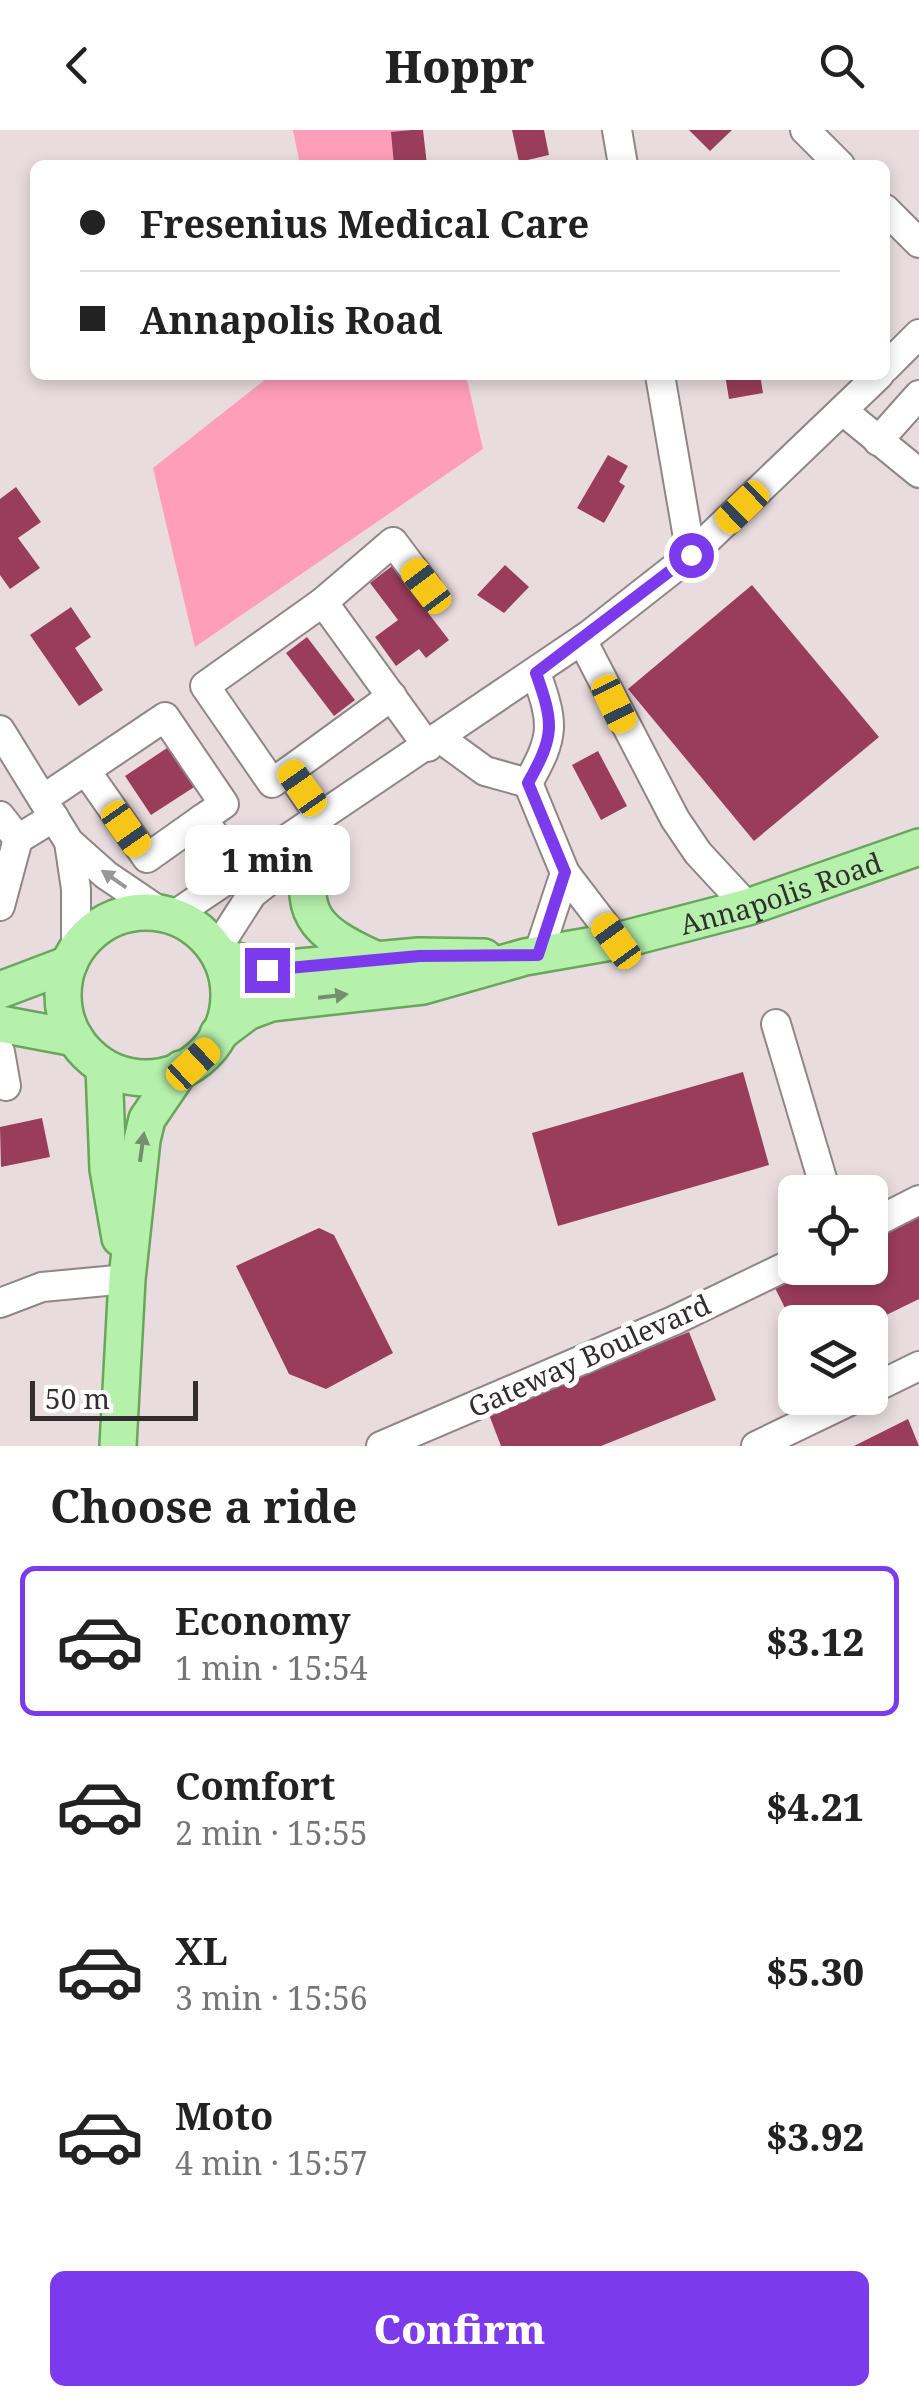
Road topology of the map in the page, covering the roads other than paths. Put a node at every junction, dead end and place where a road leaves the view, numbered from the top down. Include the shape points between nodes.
1 (617, 130) edge
2 (805, 130) edge
3 (622, 160) edge
4 (835, 160) edge
5 (890, 214) edge
6 (919, 243) edge
7 (919, 334) edge
8 (890, 363) edge
9 (661, 380) edge
10 (873, 380) edge
11 (919, 396) edge
12 (843, 411) junction
13 (878, 441) junction
14 (919, 473) edge
15 (691, 555) junction
16 (426, 586) dead end
17 (323, 602) junction
18 (582, 640) junction
19 (536, 673) junction
20 (392, 696) junction
21 (0, 730) edge
22 (438, 745) junction
23 (8, 762) edge
24 (86, 770) junction
25 (290, 771) junction
26 (528, 783) junction
27 (48, 808) junction
28 (0, 816) edge
29 (202, 820) junction
30 (318, 831) junction
31 (18, 838) junction
32 (69, 842) junction
33 (919, 847) edge
34 (242, 872) junction
35 (565, 872) junction
36 (0, 906) edge
37 (748, 907) junction
38 (167, 915) junction
39 (616, 941) junction
40 (218, 953) junction
41 (532, 956) junction
42 (72, 958) junction
43 (376, 960) junction
44 (0, 990) edge
45 (0, 1024) edge
46 (776, 1024) dead end
47 (218, 1034) junction
48 (75, 1038) junction
49 (0, 1052) edge
50 (104, 1067) junction
51 (182, 1069) junction
52 (6, 1086) dead end
53 (821, 1175) edge
54 (919, 1200) edge
55 (888, 1216) edge
56 (778, 1270) edge
57 (127, 1279) junction
58 (0, 1304) edge
59 (919, 1366) edge
60 (888, 1381) edge
61 (821, 1415) edge
62 (118, 1446) edge
63 (381, 1446) edge
64 (756, 1446) edge

1 - 3 street
2 - 4 street
5 - 6 street
7 - 8 street
9 - 15 street
10 - 12 street
11 - 13 street
12 - 13 street
12 - 15 street
13 - 14 street
15 - 18 street
16 - 17 street via 393,542
17 - 20 street
17 - 25 street via 205,686 272,783
18 - 19 street
18 - 37 street via 675,819
19 - 22 street
19 - 26 street via 552,720 548,748
20 - 22 street
20 - 25 street
21 - 23 street
22 - 26 street via 485,771
22 - 30 street
23 - 27 street
24 - 27 street
24 - 29 street via 147,858
24 - 29 street via 165,717 224,804
25 - 30 street
26 - 35 street
27 - 31 street
27 - 32 street
28 - 31 street
29 - 34 street
30 - 34 street
30 - 40 street via 252,894
30 - 43 main road via 306,879 310,912 336,942
31 - 36 street
38 -> 32 street
32 - 42 street via 76,889
33 - 37 main road, Annapolis Road
34 - 38 street
35 - 39 street
35 - 41 street
37 - 39 main road, Annapolis Road
38 - 40 main road via 194,927
38 - 42 main road via 134,912 106,922
39 - 41 main road, Annapolis Road
40 - 43 main road, Annapolis Road via 267,970
40 - 47 main road via 229,1003
41 - 43 main road, Annapolis Road
47 -> 41 main road, Annapolis Road via 271,1004 423,986
42 - 44 main road
42 - 48 main road via 64,1012
45 - 48 main road
46 - 53 street
47 - 51 main road
48 - 50 main road
49 - 52 street
50 - 51 main road via 147,1078
50 - 57 main road via 108,1168
57 -> 51 main road via 145,1128
54 - 55 street
56 - 63 street, Gateway Boulevard
57 - 58 street via 42,1288
57 - 62 main road
59 - 60 street
61 - 64 street

